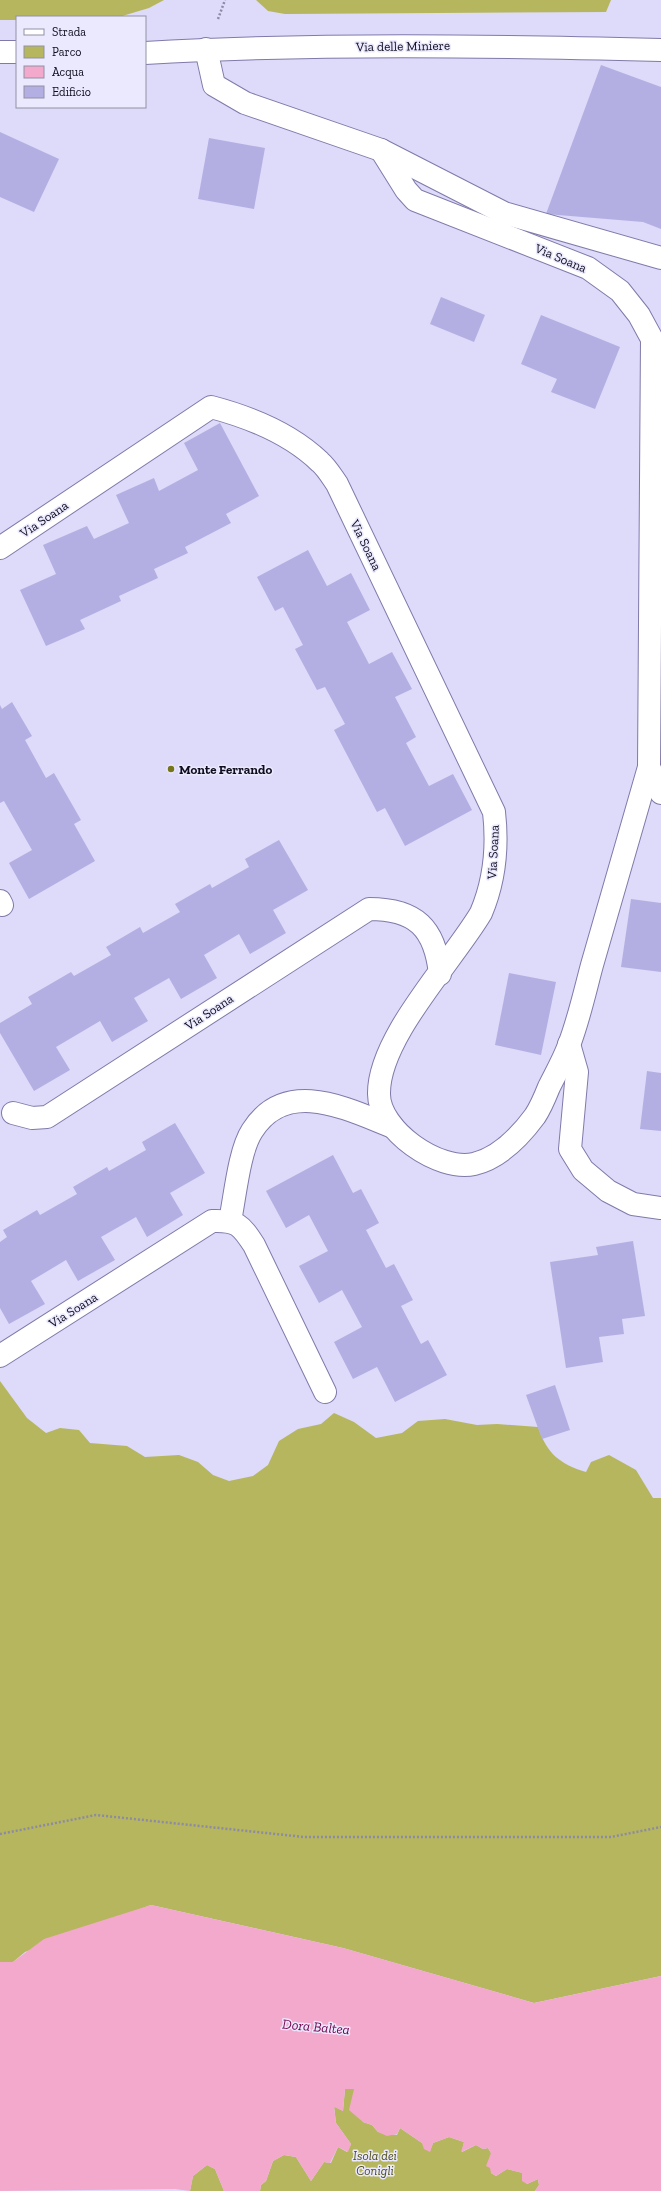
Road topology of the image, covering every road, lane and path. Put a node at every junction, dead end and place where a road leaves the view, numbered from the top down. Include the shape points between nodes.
1 (206, 49) junction
2 (661, 50) edge
3 (0, 52) edge
4 (16, 52) edge
5 (146, 53) edge
6 (381, 150) junction
7 (661, 258) edge
8 (0, 548) edge
9 (648, 767) junction
10 (661, 793) edge
11 (440, 974) junction
12 (570, 1044) junction
13 (13, 1113) dead end
14 (393, 1127) junction
15 (661, 1208) edge
16 (230, 1221) junction
17 (0, 1356) edge
18 (325, 1392) dead end
19 (661, 1827) edge
20 (0, 1834) edge

1 - 2 street, Via delle Miniere via 459,45
1 - 5 street, Via delle Miniere
1 - 6 street via 214,85 245,103
3 - 4 street
6 - 7 street via 504,212
6 - 9 street, Via Soana via 406,190 416,200 588,268 620,291 639,315 652,339
8 - 11 street, Via Soana via 210,407 234,413 280,434 321,462 337,484 494,812 496,834 490,893 472,929
9 - 10 street, Via Soana
9 - 12 street, Via Soana
11 - 13 street, Via Soana via 438,953 429,933 412,918 390,909 369,909 47,1117 32,1118
11 - 14 street, Via Soana via 396,1034 381,1078 378,1094
12 - 14 street, Via Soana via 536,1114 518,1136 496,1154 474,1164 453,1164 427,1154 409,1143
12 - 15 street, Via Soana via 577,1072 570,1149 582,1170 608,1191 633,1204
14 - 16 street, Via Soana via 327,1104 304,1100 284,1103 266,1115 251,1132 242,1159
16 - 17 street, Via Soana via 212,1221
16 - 18 street via 243,1229 254,1245
19 - 20 path via 611,1837 304,1837 96,1815

